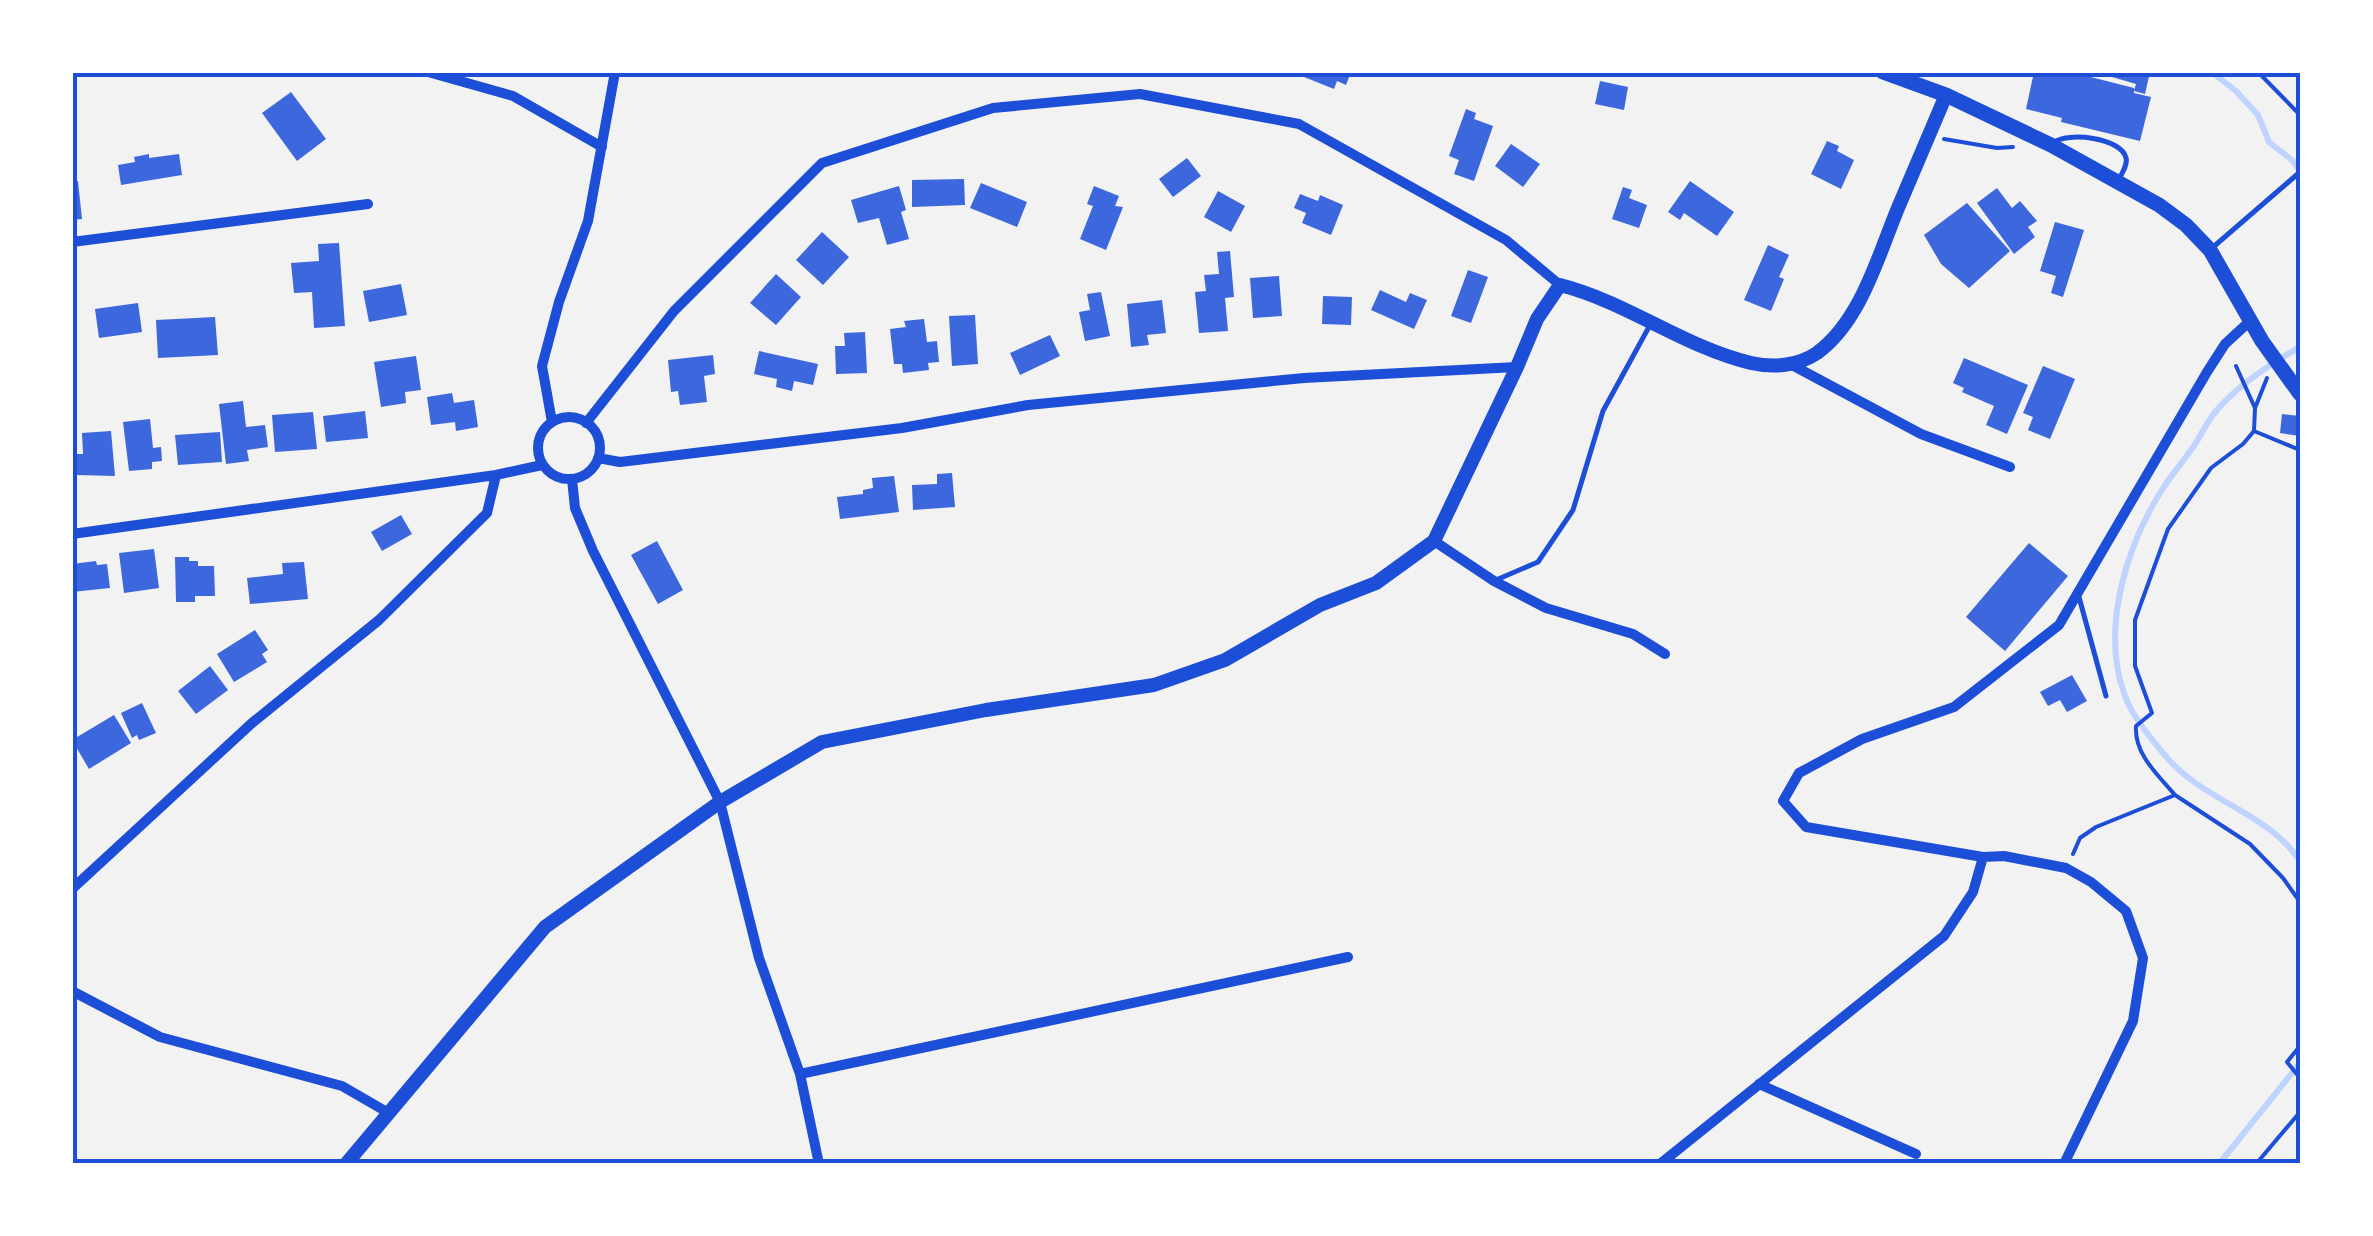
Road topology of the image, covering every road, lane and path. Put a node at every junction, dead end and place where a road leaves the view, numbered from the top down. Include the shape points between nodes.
1 (428, 72) edge
2 (615, 72) edge
3 (1883, 72) edge
4 (2258, 72) edge
5 (1946, 95) junction
6 (2300, 116) edge
7 (1936, 138) dead end
8 (2016, 144) dead end
9 (2051, 145) junction
10 (602, 146) junction
11 (2300, 172) edge
12 (2118, 181) junction
13 (368, 204) dead end
14 (72, 242) edge
15 (2210, 250) junction
16 (1560, 285) junction
17 (2250, 321) junction
18 (1652, 322) junction
19 (1517, 366) junction
20 (1792, 366) junction
21 (2236, 366) dead end
22 (2266, 378) dead end
23 (2298, 391) edge
24 (2255, 408) junction
25 (552, 422) junction
26 (586, 423) junction
27 (2254, 431) junction
28 (2300, 450) edge
29 (598, 458) junction
30 (542, 465) junction
31 (2010, 467) dead end
32 (496, 475) junction
33 (572, 479) junction
34 (72, 534) edge
35 (1434, 541) junction
36 (1494, 581) junction
37 (2078, 592) junction
38 (1665, 654) dead end
39 (2106, 696) dead end
40 (2175, 795) junction
41 (720, 802) junction
42 (1982, 857) junction
43 (2066, 868) junction
44 (72, 889) edge
45 (2300, 902) edge
46 (1348, 957) dead end
47 (72, 991) edge
48 (2300, 1046) edge
49 (800, 1074) junction
50 (2300, 1078) edge
51 (1760, 1084) junction
52 (387, 1112) junction
53 (2300, 1112) edge
54 (1916, 1154) dead end
55 (346, 1164) edge
56 (819, 1164) edge
57 (1660, 1164) edge
58 (2064, 1164) edge
59 (2256, 1164) edge

1 - 10 street via 514,96
2 - 10 street
3 - 5 main road
4 - 6 path
5 - 9 main road
5 - 20 street via 1865,288 1839,330
7 - 8 path via 2010,149
9 - 12 main road
9 - 12 lane via 2072,135 2118,148 2127,162
10 - 25 street via 588,221 542,366
11 - 15 lane
12 - 15 main road via 2186,224
13 - 14 street
15 - 17 main road
16 - 18 street
16 - 19 street
16 - 26 street via 1506,240 1299,124 1140,94 992,108 822,163 674,311
17 - 23 main road
17 - 37 street via 2206,372
18 - 20 street via 1753,364
18 - 36 lane via 1604,411 1573,510 1538,562
19 - 29 street via 1048,403 902,428 620,462
19 - 35 street
20 - 31 street via 1907,427
21 - 24 path
22 - 24 path
24 - 27 path
25 - 26 street
25 - 30 street via 538,441
26 - 29 street via 598,439
27 - 28 path
27 - 40 path via 2211,468 2168,528 2135,620 2136,666 2152,713 2136,726 2143,758
29 - 33 street
30 - 32 street
30 - 33 street
32 - 34 street
32 - 44 street via 488,513 379,620 252,723
33 - 41 street via 574,508
35 - 36 street
35 - 41 street via 1376,583 1320,605 1224,660 1154,685 822,742
36 - 38 street via 1546,608 1633,634
37 - 39 lane
37 - 42 street via 2058,625 1954,707 1862,738 1800,773 1784,801 1806,828
40 - 43 path via 2096,827 2080,838
40 - 45 path via 2250,844
41 - 49 street via 760,958
41 - 52 street via 546,927
42 - 43 street
42 - 51 street via 1973,892 1944,936
43 - 58 street via 2126,911 2142,958 2133,1021
46 - 49 street
47 - 52 street via 160,1037 342,1086
48 - 50 path via 2287,1062
49 - 56 street
51 - 54 street
51 - 57 street
52 - 55 street
53 - 59 path

